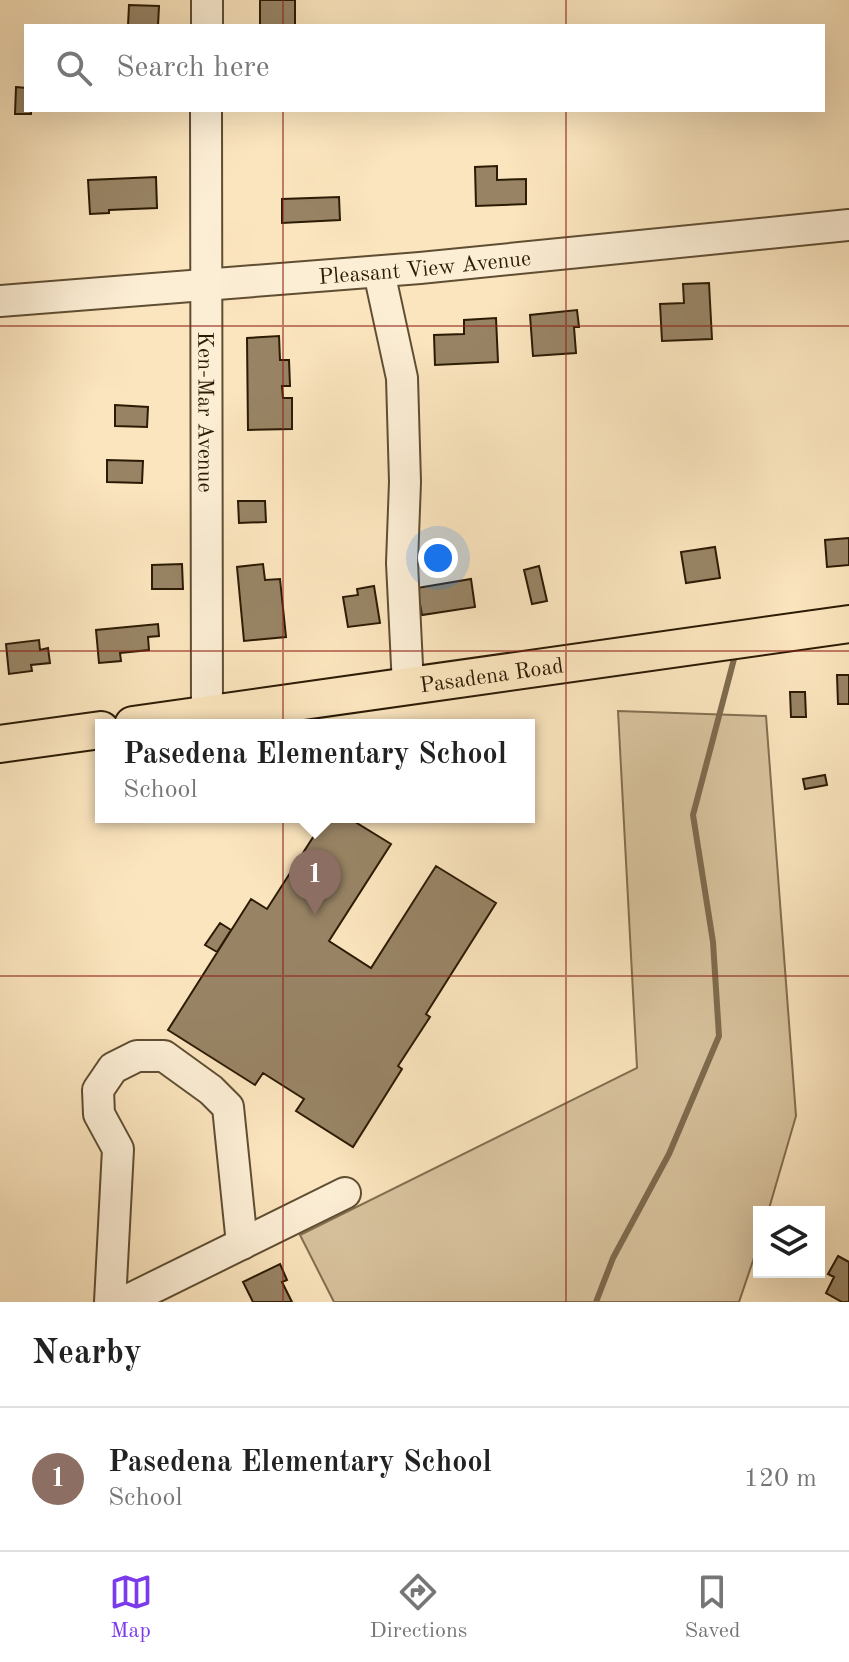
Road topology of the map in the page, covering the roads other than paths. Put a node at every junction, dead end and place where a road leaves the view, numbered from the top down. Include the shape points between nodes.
1 (207, 0) edge
2 (207, 24) edge
3 (206, 112) edge
4 (849, 225) edge
5 (379, 272) junction
6 (205, 285) junction
7 (0, 301) edge
8 (849, 624) edge
9 (408, 686) junction
10 (207, 715) junction
11 (177, 719) edge
12 (95, 731) edge
13 (0, 744) edge
14 (345, 1193) dead end
15 (242, 1244) junction
16 (110, 1302) edge
17 (124, 1302) edge

1 - 2 street
3 - 6 street, Ken-Mar Avenue
4 - 5 street, Pleasant View Avenue
5 - 6 street, Pleasant View Avenue
5 - 9 street via 402,378
6 - 7 street, Pleasant View Avenue
6 - 10 street, Ken-Mar Avenue
8 - 9 main road, Pasadena Road
9 - 10 main road, Pasadena Road
10 - 11 main road, Pasadena Road
12 - 13 main road
14 - 15 street
15 - 16 street via 228,1107 164,1056 137,1056 113,1068 98,1090 99,1114 118,1149
15 - 17 street

